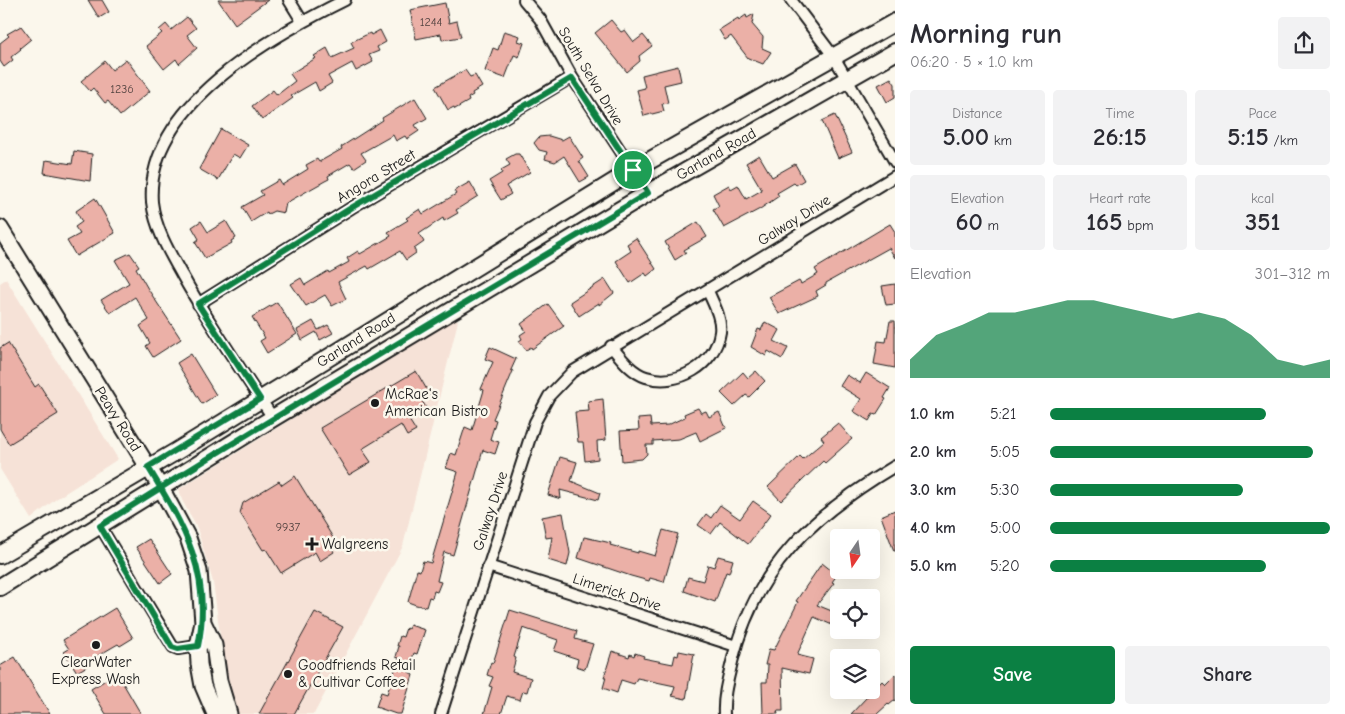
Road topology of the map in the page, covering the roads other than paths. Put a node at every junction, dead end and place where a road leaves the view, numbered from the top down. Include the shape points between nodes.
1 (289, 0) edge
2 (345, 0) edge
3 (524, 0) edge
4 (791, 0) edge
5 (302, 21) junction
6 (895, 22) edge
7 (895, 52) edge
8 (834, 57) junction
9 (572, 78) junction
10 (847, 80) junction
11 (895, 162) edge
12 (633, 170) junction
13 (895, 176) edge
14 (648, 193) junction
15 (0, 228) edge
16 (708, 291) junction
17 (198, 304) junction
18 (611, 346) junction
19 (260, 399) junction
20 (273, 418) junction
21 (895, 466) edge
22 (148, 467) junction
23 (161, 488) junction
24 (100, 526) junction
25 (0, 555) edge
26 (488, 566) junction
27 (0, 587) edge
28 (203, 622) junction
29 (214, 645) junction
30 (198, 646) junction
31 (736, 646) junction
32 (215, 714) edge
33 (229, 714) edge
34 (441, 714) edge
35 (724, 714) edge

1 - 5 street
2 - 5 street
3 - 9 street, South Selva Drive via 540,18
4 - 8 street
5 - 17 street via 243,60 188,106 167,137 154,171 152,201 165,244
6 - 8 main road, Garland Road
7 - 10 main road, Garland Road
8 - 10 street
8 - 12 main road, Garland Road
9 - 12 street, South Selva Drive
9 - 17 street, Angora Street via 351,208
10 - 11 street
10 - 14 main road, Garland Road
12 - 14 street, South Selva Drive
12 - 19 main road, Garland Road
13 - 16 street, Galway Drive
14 - 20 main road, Garland Road
15 - 22 street, Peavy Road
16 - 18 street, Galway Drive
16 - 18 street via 720,331 715,348 704,363 684,376 664,379 645,376 629,366
17 - 19 street
18 - 26 street, Galway Drive via 572,372 549,396 535,422
19 - 20 street
19 - 22 main road, Garland Road
20 - 23 main road, Garland Road
21 - 31 street via 842,500 807,529 778,561 752,604
22 - 23 street, Peavy Road
22 - 25 main road, Garland Road
23 - 24 main road, Garland Road
23 - 28 street, Peavy Road via 193,550 199,571
24 - 27 main road, Garland Road
24 - 30 street via 172,647
26 - 31 street, Limerick Drive
26 - 34 street, Galway Drive
28 - 29 street, Peavy Road
28 - 30 street, Peavy Road
29 - 30 street
29 - 33 street, Peavy Road via 219,681
30 - 32 street, Peavy Road via 203,686
31 - 35 street via 723,700

